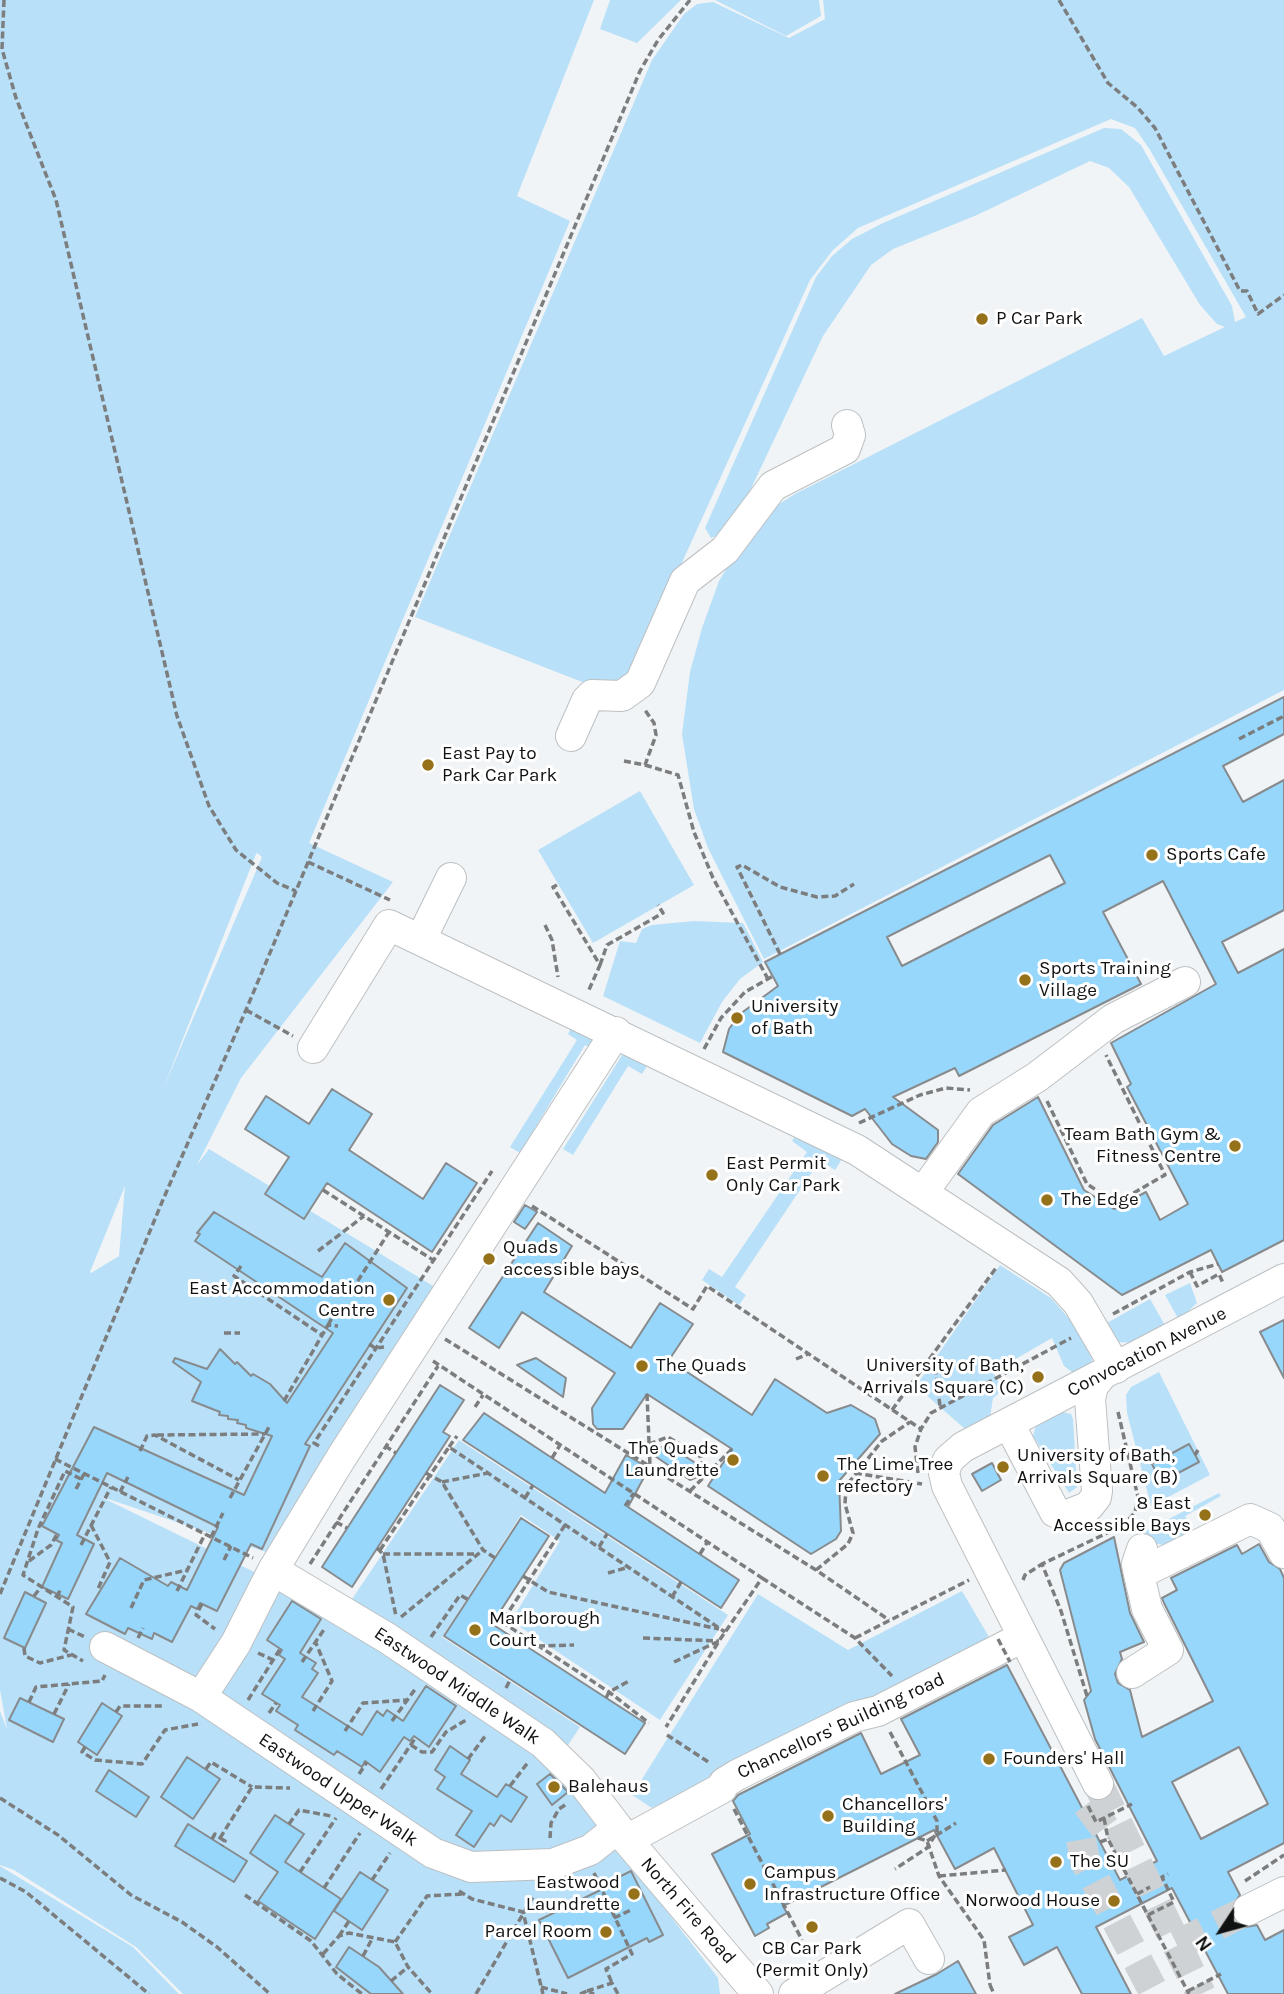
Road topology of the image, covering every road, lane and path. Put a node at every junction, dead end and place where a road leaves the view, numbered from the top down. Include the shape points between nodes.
1 (4, 0) edge
2 (690, 0) edge
3 (1059, 0) edge
4 (1284, 295) edge
5 (847, 425) dead end
6 (632, 691) junction
7 (1284, 716) edge
8 (571, 736) dead end
9 (1239, 739) dead end
10 (624, 761) dead end
11 (645, 765) junction
12 (451, 878) dead end
13 (854, 884) dead end
14 (557, 886) dead end
15 (296, 891) junction
16 (659, 905) dead end
17 (545, 925) dead end
18 (421, 939) junction
19 (780, 954) dead end
20 (600, 965) junction
21 (558, 978) dead end
22 (1185, 982) dead end
23 (588, 992) dead end
24 (246, 1010) junction
25 (616, 1032) junction
26 (1095, 1034) junction
27 (313, 1048) joint
28 (704, 1049) dead end
29 (1037, 1077) junction
30 (980, 1084) dead end
31 (853, 1125) dead end
32 (492, 1171) dead end
33 (323, 1190) dead end
34 (924, 1191) junction
35 (512, 1194) junction
36 (364, 1216) junction
37 (389, 1232) junction
38 (1009, 1248) junction
39 (318, 1251) dead end
40 (433, 1260) junction
41 (241, 1266) dead end
42 (1190, 1272) dead end
43 (458, 1277) junction
44 (1284, 1279) edge
45 (352, 1290) dead end
46 (1235, 1307) junction
47 (332, 1318) dead end
48 (328, 1325) junction
49 (338, 1326) dead end
50 (224, 1333) dead end
51 (240, 1333) dead end
52 (322, 1335) junction
53 (419, 1336) junction
54 (808, 1354) junction
55 (933, 1355) junction
56 (796, 1360) dead end
57 (439, 1366) junction
58 (1109, 1372) junction
59 (647, 1394) dead end
60 (483, 1395) junction
61 (284, 1401) dead end
62 (1116, 1405) dead end
63 (940, 1406) dead end
64 (475, 1408) dead end
65 (892, 1410) junction
66 (910, 1422) junction
67 (1009, 1424) junction
68 (269, 1427) dead end
69 (920, 1429) dead end
70 (265, 1434) junction
71 (155, 1435) junction
72 (457, 1436) dead end
73 (649, 1444) junction
74 (560, 1445) junction
75 (385, 1446) junction
76 (320, 1447) dead end
77 (449, 1447) junction
78 (732, 1449) dead end
79 (140, 1451) dead end
80 (396, 1453) dead end
81 (552, 1458) dead end
82 (55, 1459) junction
83 (854, 1461) dead end
84 (862, 1464) junction
85 (650, 1466) junction
86 (488, 1473) junction
87 (855, 1473) junction
88 (84, 1474) junction
89 (428, 1474) junction
90 (128, 1477) dead end
91 (81, 1479) junction
92 (239, 1480) junction
93 (703, 1480) junction
94 (442, 1482) junction
95 (922, 1484) dead end
96 (533, 1485) dead end
97 (111, 1487) junction
98 (76, 1489) dead end
99 (690, 1491) junction
100 (120, 1492) junction
101 (634, 1493) junction
102 (230, 1498) dead end
103 (525, 1498) junction
104 (625, 1506) dead end
105 (223, 1513) dead end
106 (336, 1522) junction
107 (92, 1525) junction
108 (565, 1525) junction
109 (1124, 1525) junction
110 (347, 1528) dead end
111 (57, 1534) dead end
112 (205, 1534) junction
113 (607, 1534) dead end
114 (211, 1536) junction
115 (708, 1541) junction
116 (82, 1545) dead end
117 (231, 1546) junction
118 (599, 1547) junction
119 (380, 1551) junction
120 (1137, 1551) junction
121 (481, 1552) junction
122 (1284, 1553) edge
123 (700, 1554) dead end
124 (495, 1558) dead end
125 (313, 1559) dead end
126 (223, 1560) dead end
127 (27, 1562) junction
128 (1042, 1564) junction
129 (629, 1567) junction
130 (187, 1570) junction
131 (273, 1570) junction
132 (816, 1570) junction
133 (989, 1570) junction
134 (608, 1573) dead end
135 (523, 1576) dead end
136 (762, 1578) junction
137 (529, 1580) junction
138 (681, 1582) dead end
139 (1022, 1584) dead end
140 (41, 1587) junction
141 (61, 1588) dead end
142 (558, 1589) dead end
143 (97, 1591) dead end
144 (177, 1591) dead end
145 (548, 1592) junction
146 (0, 1594) edge
147 (34, 1597) dead end
148 (57, 1597) junction
149 (672, 1597) junction
150 (469, 1600) dead end
151 (131, 1608) dead end
152 (338, 1609) junction
153 (496, 1619) dead end
154 (889, 1620) junction
155 (502, 1622) junction
156 (392, 1628) junction
157 (68, 1629) junction
158 (724, 1631) junction
159 (643, 1638) dead end
160 (855, 1638) junction
161 (315, 1641) junction
162 (719, 1641) junction
163 (536, 1644) junction
164 (574, 1645) dead end
165 (1011, 1646) junction
166 (24, 1648) dead end
167 (280, 1649) dead end
168 (530, 1649) dead end
169 (64, 1650) dead end
170 (97, 1652) junction
171 (73, 1655) dead end
172 (437, 1656) junction
173 (273, 1660) dead end
174 (674, 1661) dead end
175 (302, 1662) dead end
176 (1132, 1673) dead end
177 (629, 1681) dead end
178 (69, 1684) junction
179 (609, 1692) junction
180 (1087, 1696) dead end
181 (606, 1698) dead end
182 (406, 1700) junction
183 (29, 1702) dead end
184 (167, 1705) dead end
185 (891, 1705) junction
186 (492, 1706) junction
187 (202, 1710) junction
188 (313, 1711) dead end
189 (116, 1712) dead end
190 (54, 1714) dead end
191 (392, 1721) dead end
192 (649, 1723) dead end
193 (666, 1727) dead end
194 (345, 1731) dead end
195 (667, 1735) dead end
196 (416, 1737) dead end
197 (411, 1745) junction
198 (85, 1747) dead end
199 (367, 1762) dead end
200 (206, 1769) dead end
201 (359, 1774) dead end
202 (584, 1780) junction
203 (731, 1780) junction
204 (1098, 1784) tunnel mouth
205 (252, 1787) junction
206 (303, 1788) dead end
207 (381, 1789) dead end
208 (0, 1798) edge
209 (1132, 1804) dead end
210 (1104, 1818) junction
211 (1096, 1822) dead end
212 (956, 1823) dead end
213 (289, 1824) dead end
214 (363, 1828) dead end
215 (622, 1834) junction
216 (220, 1838) junction
217 (918, 1838) dead end
218 (212, 1839) dead end
219 (1108, 1839) junction
220 (928, 1841) junction
221 (1100, 1842) dead end
222 (222, 1846) dead end
223 (393, 1848) dead end
224 (553, 1864) junction
225 (895, 1869) dead end
226 (1006, 1870) dead end
227 (300, 1872) dead end
228 (1168, 1874) dead end
229 (939, 1876) junction
230 (0, 1878) edge
231 (594, 1879) dead end
232 (372, 1880) dead end
233 (1150, 1887) dead end
234 (324, 1888) dead end
235 (1284, 1892) edge
236 (464, 1894) dead end
237 (1137, 1894) junction
238 (245, 1895) dead end
239 (533, 1897) dead end
240 (633, 1909) dead end
241 (1248, 1910) tunnel mouth
242 (523, 1912) junction
243 (1148, 1915) junction
244 (614, 1917) junction
245 (349, 1921) dead end
246 (339, 1936) junction
247 (372, 1939) junction
248 (802, 1940) dead end
249 (395, 1942) junction
250 (323, 1954) junction
251 (363, 1956) dead end
252 (929, 1959) dead end
253 (408, 1967) junction
254 (1221, 1974) dead end
255 (391, 1982) dead end
256 (612, 1983) junction
257 (541, 1987) junction
258 (587, 1991) junction
259 (1188, 1992) edge
260 (755, 1993) edge
261 (149, 1994) edge
262 (270, 1994) edge
263 (362, 1994) edge
264 (430, 1994) edge
265 (476, 1994) edge
266 (543, 1994) edge
267 (567, 1994) edge
268 (580, 1994) edge
269 (594, 1994) edge
270 (618, 1994) edge
271 (794, 1994) edge
272 (994, 1994) edge

1 - 15 path via 2,49 56,200 177,716 209,806 236,850 276,883
2 - 15 path via 640,71
3 - 4 path via 1108,83 1155,128 1240,291 1247,291 1258,314
5 - 6 street via 850,435 845,449 773,486 725,550 685,581 640,683
6 - 8 street via 622,696 592,695
6 - 11 path via 656,729
7 - 9 path
10 - 11 path
11 - 28 path via 678,775 713,878 770,978 745,992 721,1018
12 - 18 street
13 - 19 path via 835,896 817,897 780,887 742,865 737,867
14 - 20 path via 553,887
15 - 24 path
16 - 20 path via 663,913 607,945
17 - 21 path
18 - 25 street
18 - 27 street via 389,925
20 - 23 path
22 - 26 street via 1113,1019
24 - 27 path
24 - 82 path
25 - 34 street via 857,1150
25 - 35 street
26 - 29 street
26 - 29 path via 1165,1175 1116,1203 1087,1184
29 - 34 street via 981,1112
30 - 31 path via 970,1090 946,1087 920,1095
32 - 40 path
33 - 36 path
34 - 38 street
35 - 43 street
35 - 54 path via 693,1308 707,1286
36 - 37 path
36 - 39 path
37 - 40 path
37 - 45 path
38 - 55 path
38 - 58 street via 1069,1291
40 - 43 path
40 - 76 path via 314,1443
41 - 52 path via 234,1276
42 - 46 path via 1197,1286 1219,1274
43 - 53 street
44 - 46 street, Convocation Avenue
46 - 58 street, Convocation Avenue
47 - 48 path
48 - 49 path
48 - 52 path
50 - 51 path
52 - 61 path
53 - 57 path
53 - 85 path
53 - 131 street
54 - 56 path
54 - 65 path
55 - 63 path
55 - 65 path
57 - 60 path
57 - 75 path
58 - 67 street, Convocation Avenue
58 - 67 street via 1093,1386 1090,1399 1097,1491 1087,1507 1065,1516 1055,1513
59 - 73 path
60 - 64 path
60 - 74 path
62 - 109 path via 1138,1497 1135,1512
65 - 66 path
66 - 69 path
66 - 84 path via 882,1441
67 - 133 street, Convocation Avenue via 956,1452 944,1473
68 - 70 path
70 - 71 path
70 - 92 path
71 - 79 path via 147,1436
71 - 92 path
72 - 77 path
73 - 85 path
73 - 93 path via 668,1437 701,1457
74 - 81 path
74 - 101 path
75 - 80 path
75 - 106 path
77 - 86 path
77 - 89 path
78 - 93 path
82 - 88 path
82 - 146 path
83 - 84 path
84 - 87 path
85 - 99 path
86 - 94 path
86 - 103 path
87 - 95 path
87 - 132 path via 846,1486 845,1504 853,1533 848,1545
88 - 91 path
88 - 97 path
89 - 94 path
89 - 119 path
90 - 100 path
91 - 98 path
91 - 127 path via 65,1471
92 - 102 path
93 - 99 path
94 - 121 path
96 - 103 path
97 - 100 path
97 - 107 path
99 - 132 path
100 - 112 path
101 - 104 path
101 - 115 path
103 - 108 path
105 - 114 path
106 - 110 path
106 - 125 path
107 - 116 path
107 - 143 path via 110,1562
108 - 118 path
108 - 137 path
109 - 120 path
109 - 128 path
111 - 127 path via 51,1545
112 - 114 path
112 - 130 path
113 - 118 path
114 - 117 path
115 - 123 path
115 - 136 path
117 - 126 path
117 - 131 path
118 - 129 path
119 - 121 path
119 - 156 path
120 - 122 street via 1250,1519 1270,1528
120 - 176 street via 1147,1608 1168,1650
121 - 124 path
121 - 156 path
127 - 140 path via 23,1575
128 - 139 path via 1025,1575
128 - 180 path
129 - 134 path
129 - 149 path
130 - 144 path
130 - 151 path via 144,1580
131 - 152 street, Eastwood Middle Walk
131 - 187 street
132 - 154 path
133 - 154 path
133 - 165 street
135 - 137 path
136 - 158 path
136 - 160 path
137 - 145 path
137 - 155 path
138 - 149 path
140 - 147 path
140 - 148 path
141 - 148 path
142 - 145 path
145 - 158 path
148 - 157 path via 73,1607
149 - 158 path
150 - 172 path via 460,1595 431,1637
152 - 156 street, Eastwood Middle Walk
152 - 161 path
153 - 155 path
154 - 160 path
155 - 163 path
156 - 172 street, Eastwood Middle Walk
157 - 169 path
157 - 170 path
158 - 162 path
159 - 162 path
160 - 185 path via 882,1664
161 - 175 path
161 - 188 path via 332,1681
162 - 174 path
162 - 193 path
163 - 164 path
163 - 168 path
163 - 179 path
165 - 185 street, Chancellors' Building road
165 - 204 street
166 - 171 path via 24,1656 40,1663
167 - 173 path
170 - 178 path via 102,1681
170 - 187 street, Eastwood Upper Walk
172 - 182 path
172 - 186 street, Eastwood Middle Walk
177 - 179 path
178 - 183 path via 36,1688
178 - 190 path
179 - 181 path
179 - 192 path
182 - 191 path
182 - 194 path via 363,1703
184 - 189 path via 120,1706
185 - 203 street, Chancellors' Building road via 854,1717
185 - 225 path via 937,1821 937,1832 927,1848
186 - 197 path via 446,1732 432,1752
186 - 202 street, Eastwood Middle Walk
187 - 198 path via 165,1730 142,1764 95,1760 82,1752
187 - 224 street, Eastwood Upper Walk via 432,1853 471,1867
195 - 203 path
196 - 197 path
197 - 207 path
199 - 201 path
200 - 205 path via 211,1762
202 - 215 street, Eastwood Middle Walk
202 - 224 path via 551,1823
203 - 215 street, Chancellors' Building road
203 - 248 path
205 - 206 path
205 - 216 path
208 - 262 path via 58,1835 131,1895 217,1947
209 - 210 path
210 - 211 path
210 - 219 path
212 - 220 path, bridge
213 - 227 path via 299,1810 338,1815
214 - 234 path
215 - 224 street, Eastwood Upper Walk
215 - 260 street, North Fire Road
216 - 218 path via 215,1835
216 - 222 path via 225,1841
217 - 220 path, bridge
219 - 221 path
219 - 237 path
220 - 229 path, bridge
223 - 232 path
226 - 229 path
228 - 243 path via 1162,1877 1174,1902
229 - 272 path, bridge via 984,1940
230 - 261 path via 26,1892
231 - 244 path
233 - 237 path
235 - 241 street
236 - 249 path via 427,1896
237 - 243 path
238 - 250 path
239 - 242 path
240 - 244 path
242 - 257 path
242 - 265 path
243 - 259 path
244 - 256 path via 632,1954 606,1969
245 - 246 path
246 - 247 path via 349,1933
246 - 250 path
247 - 249 path
247 - 251 path
249 - 253 path
250 - 263 path via 337,1974
252 - 271 street via 909,1924
253 - 255 path
253 - 264 path
254 - 259 path
256 - 258 path
256 - 270 path
257 - 266 path
257 - 267 path
258 - 268 path
258 - 269 path

